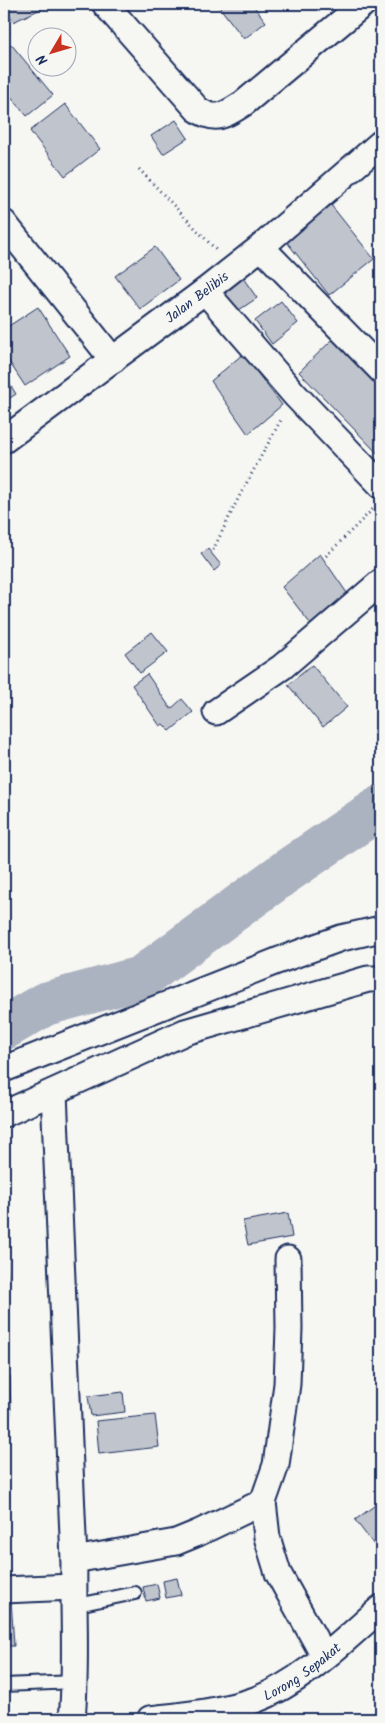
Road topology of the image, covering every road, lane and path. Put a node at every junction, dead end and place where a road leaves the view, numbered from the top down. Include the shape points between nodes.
1 (105, 4) edge
2 (363, 4) edge
3 (381, 143) edge
4 (139, 169) dead end
5 (7, 233) edge
6 (261, 247) junction
7 (233, 268) junction
8 (205, 291) junction
9 (113, 360) junction
10 (381, 370) edge
11 (295, 395) junction
12 (4, 440) edge
13 (381, 484) edge
14 (381, 502) edge
15 (213, 550) dead end
16 (326, 556) dead end
17 (381, 582) edge
18 (216, 712) dead end
19 (381, 929) edge
20 (381, 979) edge
21 (4, 1069) edge
22 (54, 1092) junction
23 (4, 1114) edge
24 (288, 1259) dead end
25 (263, 1502) junction
26 (74, 1560) junction
27 (4, 1590) edge
28 (135, 1594) dead end
29 (73, 1596) junction
30 (381, 1608) edge
31 (324, 1656) junction
32 (75, 1682) junction
33 (4, 1685) edge
34 (72, 1719) edge
35 (150, 1719) edge

1 - 2 street via 197,109 216,117 244,102
3 - 6 street, Jalan Belibis
4 - 7 path
5 - 9 street
6 - 7 street, Jalan Belibis
6 - 10 street
7 - 8 street, Jalan Belibis
8 - 9 street, Jalan Belibis
8 - 11 street
9 - 12 street, Jalan Belibis
11 - 13 street
11 - 15 path
14 - 16 path
17 - 18 street via 282,667
19 - 21 street via 341,938 277,961
20 - 22 street via 368,979 185,1032
22 - 23 street
22 - 26 street
24 - 25 street via 287,1384 276,1465
25 - 26 street via 176,1542
25 - 31 street via 267,1537 278,1573
26 - 29 street
27 - 29 street
28 - 29 lane
29 - 32 street
30 - 31 street, Lorong Sepakat
31 - 35 street, Lorong Sepakat via 293,1680 255,1700 196,1714
32 - 33 lane
32 - 34 street

